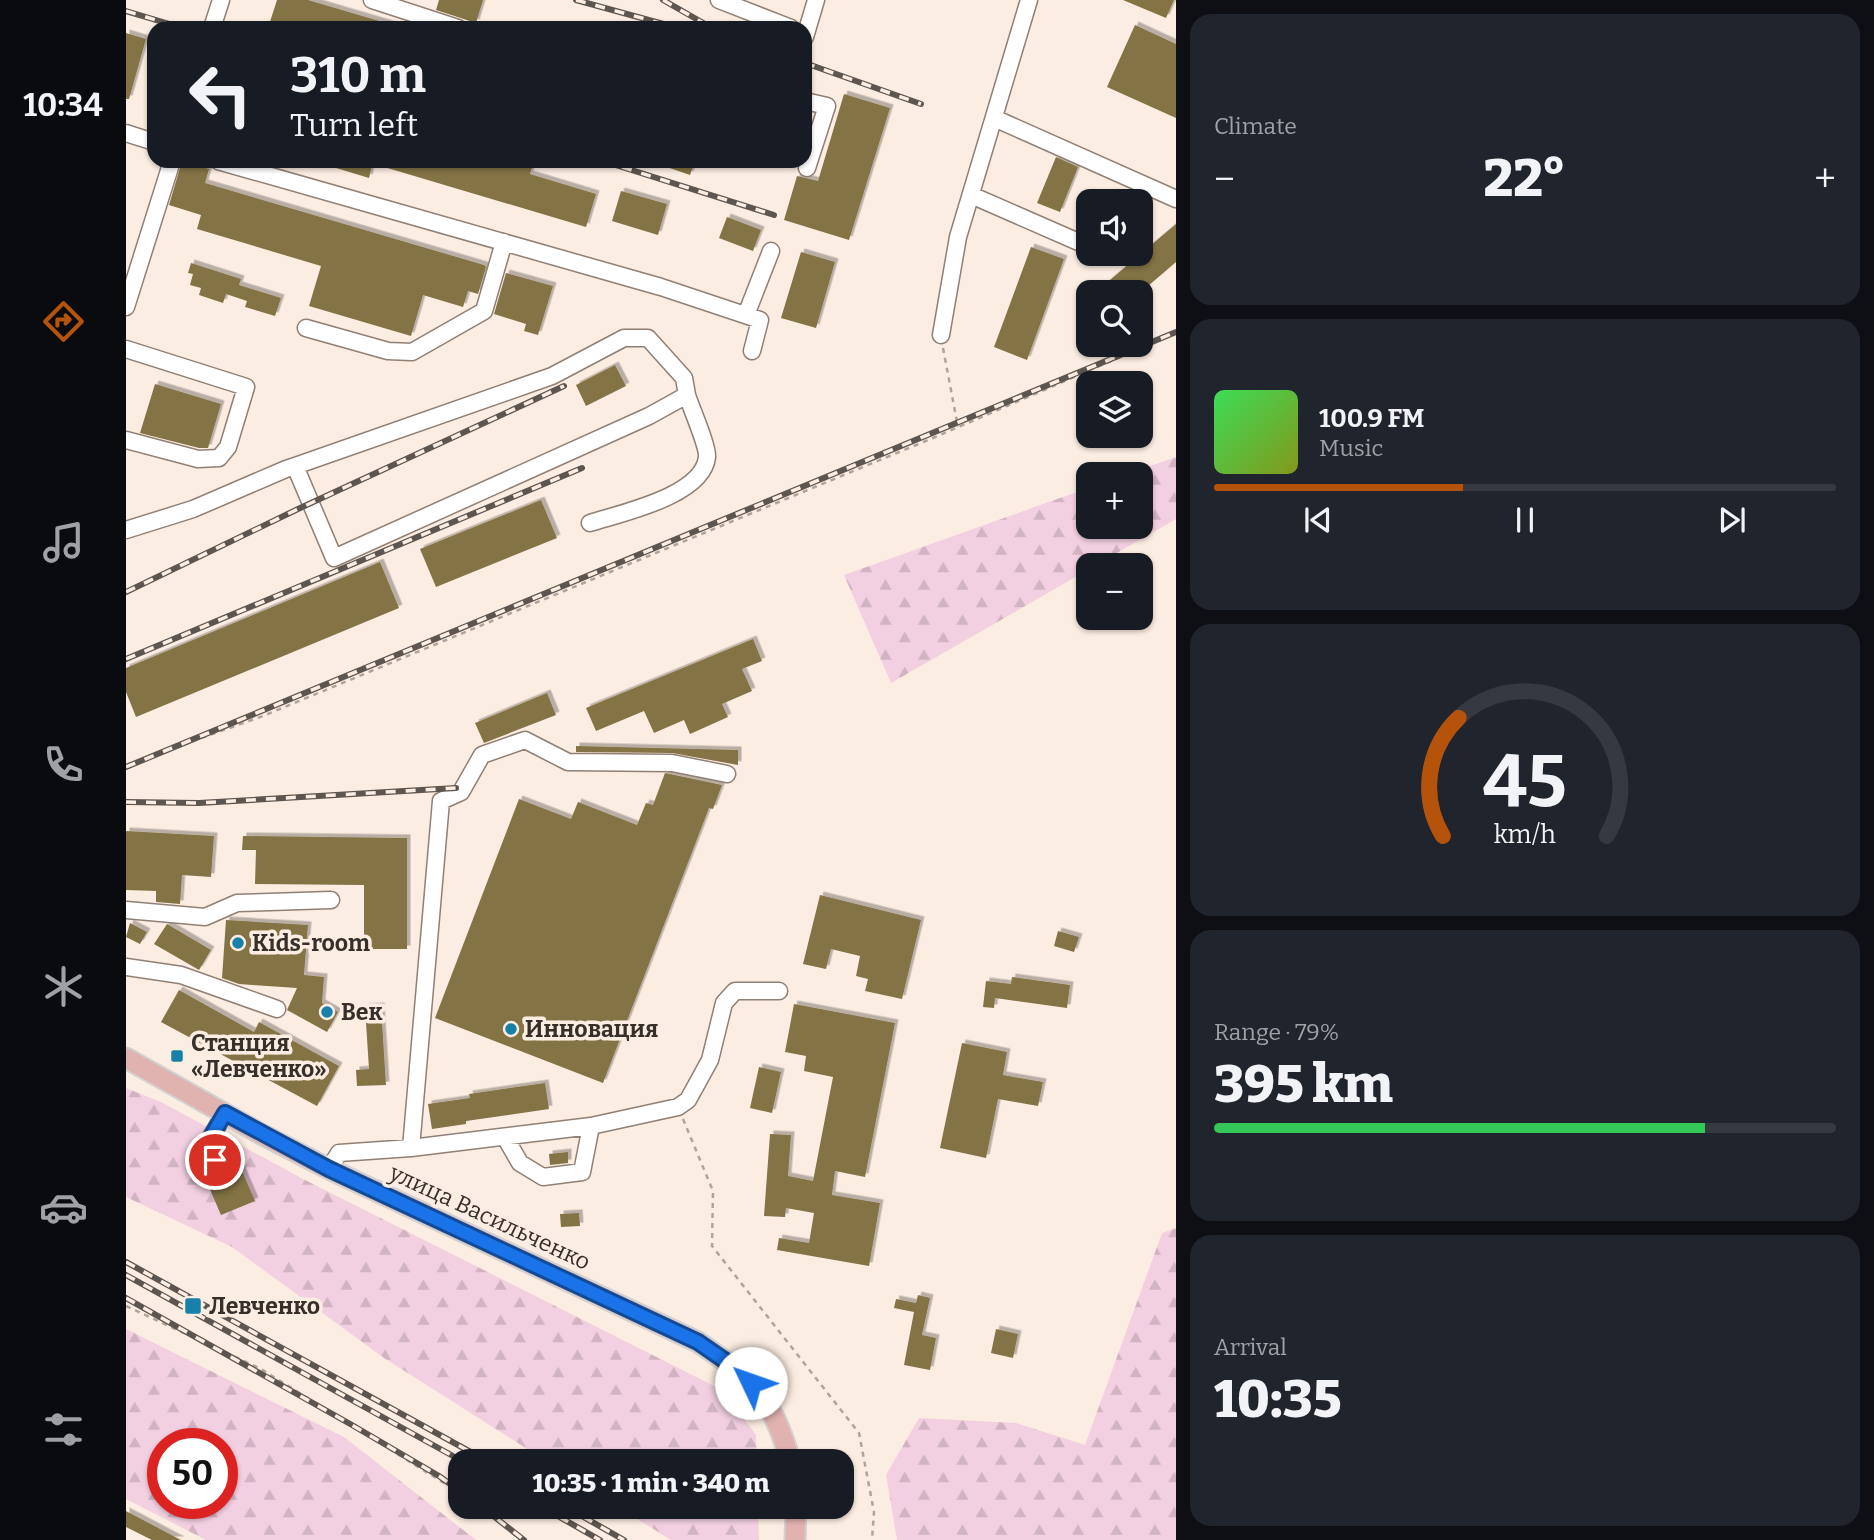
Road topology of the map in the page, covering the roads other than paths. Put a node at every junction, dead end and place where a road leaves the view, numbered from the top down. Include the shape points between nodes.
1 (221, 0) edge
2 (372, 0) edge
3 (719, 0) edge
4 (816, 0) edge
5 (1029, 0) edge
6 (214, 21) edge
7 (436, 21) edge
8 (773, 21) edge
9 (809, 21) edge
10 (812, 103) edge
11 (994, 118) junction
12 (126, 133) edge
13 (147, 140) edge
14 (812, 152) edge
15 (170, 168) edge
16 (243, 168) edge
17 (1173, 193) edge
18 (971, 195) junction
19 (1076, 240) edge
20 (503, 242) junction
21 (771, 251) dead end
22 (126, 307) edge
23 (746, 315) junction
24 (306, 328) dead end
25 (941, 335) road end
26 (126, 349) edge
27 (752, 351) dead end
28 (687, 395) junction
29 (126, 440) edge
30 (295, 466) junction
31 (590, 523) dead end
32 (126, 530) edge
33 (727, 774) dead end
34 (331, 900) dead end
35 (126, 910) edge
36 (126, 967) edge
37 (779, 991) dead end
38 (277, 1009) dead end
39 (126, 1058) edge
40 (225, 1113) junction
41 (591, 1126) junction
42 (505, 1137) junction
43 (411, 1148) junction
44 (215, 1160) dead end
45 (329, 1169) junction
46 (787, 1449) edge
47 (796, 1519) edge
48 (795, 1540) edge

1 - 6 street
2 - 7 street
3 - 8 street
4 - 9 street
5 - 11 street
10 - 14 street via 827,106
11 - 17 street
11 - 18 street
12 - 13 street
15 - 22 street
16 - 20 street
18 - 19 street
18 - 25 street via 958,237
20 - 23 street
20 - 24 street via 484,311 412,352 388,351
21 - 23 street
23 - 27 street via 760,320
26 - 29 street via 246,387 228,447 219,458 198,459
28 - 30 street via 684,378 648,338 624,338 552,376
28 - 30 street via 334,558
28 - 31 street via 707,455 702,471 676,494
30 - 32 street via 194,509
33 - 43 street via 672,764 568,762 525,740 482,755 461,792 441,801
34 - 35 street via 237,903 205,917
36 - 38 street via 181,975
37 - 41 street via 736,991 724,1003 710,1060 688,1100 678,1107
39 - 40 main road, улица Васильченко
40 - 44 street via 208,1142
40 - 45 main road, улица Васильченко
41 - 42 street
41 - 42 street via 582,1172 543,1177 520,1163
42 - 43 street
43 - 45 street via 339,1153
45 - 46 main road, улица Васильченко via 698,1342 737,1369 764,1398 781,1427
47 - 48 main road

